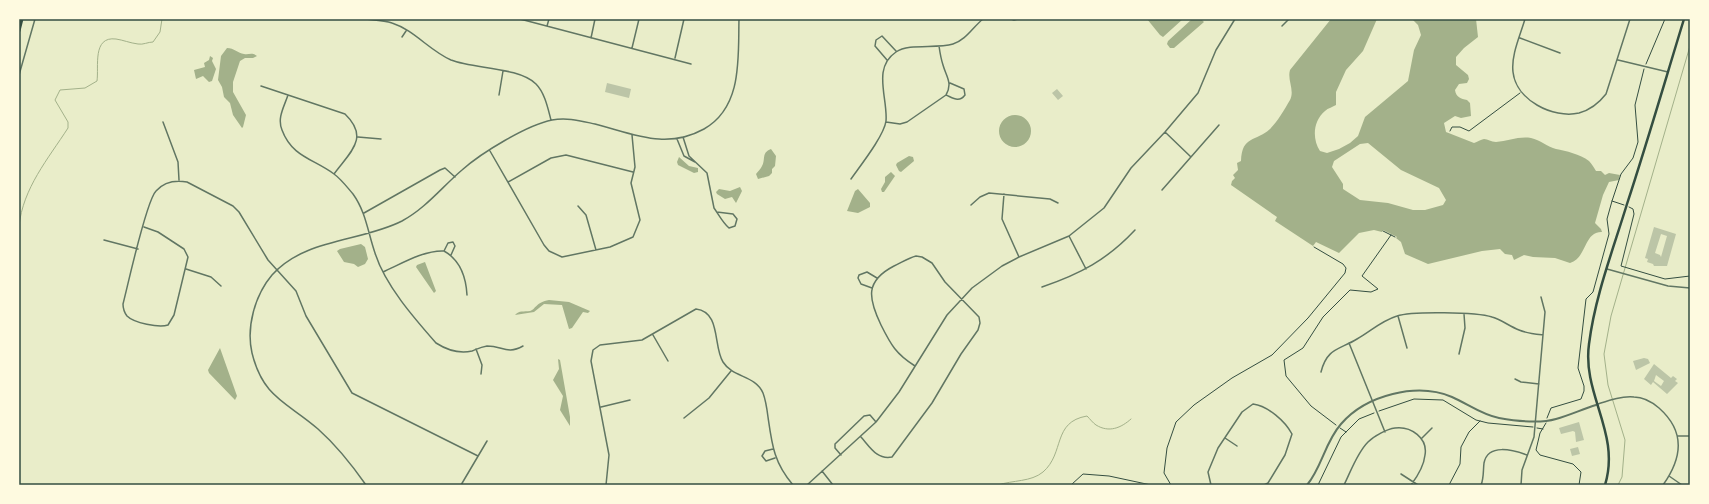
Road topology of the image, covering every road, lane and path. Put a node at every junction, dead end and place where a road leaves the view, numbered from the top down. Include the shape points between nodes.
1 (21, 19) edge
2 (35, 19) edge
3 (365, 19) edge
4 (520, 19) edge
5 (549, 19) edge
6 (595, 19) edge
7 (639, 19) edge
8 (684, 19) edge
9 (739, 19) edge
10 (983, 19) edge
11 (1011, 19) edge
12 (1018, 19) edge
13 (1235, 19) edge
14 (1289, 19) edge
15 (1525, 19) edge
16 (1630, 19) edge
17 (1665, 19) edge
18 (1684, 19) edge
19 (19, 24) edge
20 (548, 26) junction
21 (1282, 26) dead end
22 (19, 31) edge
23 (406, 31) junction
24 (402, 37) dead end
25 (591, 38) junction
26 (1520, 38) junction
27 (939, 46) junction
28 (632, 48) junction
29 (896, 51) junction
30 (1560, 53) dead end
31 (675, 58) junction
32 (888, 60) junction
33 (1618, 60) junction
34 (692, 64) dead end
35 (1645, 67) junction
36 (503, 71) junction
37 (1668, 72) junction
38 (19, 75) edge
39 (950, 82) junction
40 (261, 86) dead end
41 (1521, 93) junction
42 (946, 94) junction
43 (288, 95) junction
44 (499, 95) dead end
45 (551, 121) junction
46 (163, 122) dead end
47 (886, 122) junction
48 (1219, 126) dead end
49 (1450, 131) dead end
50 (1165, 132) junction
51 (632, 135) junction
52 (358, 137) junction
53 (683, 137) junction
54 (381, 139) dead end
55 (678, 139) junction
56 (490, 150) junction
57 (1191, 156) junction
58 (696, 162) junction
59 (634, 172) junction
60 (334, 174) junction
61 (455, 177) junction
62 (851, 179) dead end
63 (179, 180) junction
64 (508, 182) junction
65 (1162, 190) dead end
66 (1004, 194) junction
67 (1612, 201) junction
68 (1058, 203) dead end
69 (971, 205) dead end
70 (578, 206) dead end
71 (1627, 206) junction
72 (717, 212) junction
73 (364, 213) junction
74 (144, 227) junction
75 (1135, 230) dead end
76 (1383, 231) dead end
77 (370, 234) junction
78 (1391, 235) junction
79 (1069, 236) junction
80 (1395, 237) dead end
81 (104, 240) dead end
82 (1314, 247) dead end
83 (138, 249) junction
84 (596, 250) junction
85 (444, 251) junction
86 (451, 255) junction
87 (1019, 257) junction
88 (186, 269) junction
89 (1086, 269) junction
90 (1607, 269) junction
91 (277, 271) junction
92 (383, 272) junction
93 (1690, 276) edge
94 (877, 278) junction
95 (221, 286) dead end
96 (1042, 287) dead end
97 (872, 288) junction
98 (1690, 288) edge
99 (467, 295) dead end
100 (1542, 297) dead end
101 (962, 299) junction
102 (1464, 314) junction
103 (1398, 316) junction
104 (652, 334) junction
105 (1543, 335) junction
106 (1349, 343) junction
107 (523, 346) dead end
108 (1407, 348) dead end
109 (476, 349) junction
110 (1458, 354) dead end
111 (668, 361) dead end
112 (916, 366) junction
113 (731, 371) junction
114 (1321, 372) dead end
115 (481, 374) dead end
116 (1515, 379) dead end
117 (1539, 384) junction
118 (630, 400) dead end
119 (1373, 401) junction
120 (1596, 405) junction
121 (601, 407) junction
122 (1377, 412) junction
123 (684, 418) dead end
124 (1480, 421) junction
125 (1536, 421) junction
126 (1547, 421) junction
127 (876, 422) junction
128 (1339, 427) junction
129 (1432, 428) dead end
130 (1535, 428) junction
131 (1544, 429) junction
132 (1346, 432) junction
133 (1385, 432) junction
134 (1678, 436) junction
135 (1690, 436) edge
136 (861, 437) junction
137 (1225, 438) junction
138 (1422, 438) junction
139 (487, 441) dead end
140 (1237, 446) dead end
141 (773, 449) junction
142 (841, 455) junction
143 (1527, 455) junction
144 (478, 456) junction
145 (775, 458) junction
146 (822, 471) junction
147 (1401, 474) dead end
148 (1670, 476) junction
149 (1413, 482) junction
150 (1268, 483) junction
151 (366, 485) edge
152 (461, 485) edge
153 (606, 485) edge
154 (793, 485) edge
155 (807, 485) edge
156 (833, 485) edge
157 (1071, 485) edge
158 (1151, 485) edge
159 (1171, 485) edge
160 (1211, 485) edge
161 (1264, 485) edge
162 (1270, 485) edge
163 (1307, 485) edge
164 (1318, 485) edge
165 (1344, 485) edge
166 (1411, 485) edge
167 (1418, 485) edge
168 (1449, 485) edge
169 (1481, 485) edge
170 (1520, 485) edge
171 (1579, 485) edge
172 (1605, 485) edge
173 (1663, 485) edge
174 (1682, 485) edge

1 - 19 highway
1 - 22 highway
2 - 38 street
3 - 23 street via 391,22
4 - 20 street
5 - 20 street
6 - 25 street
7 - 28 street
8 - 31 street
9 - 53 street via 737,73 726,109 705,128
10 - 27 street via 962,40
11 - 12 street
13 - 50 street via 1216,50 1198,93
14 - 21 street
15 - 26 street
16 - 33 street
17 - 35 path
18 - 37 main road
20 - 25 street
23 - 24 street
23 - 36 street via 450,60
25 - 28 street
26 - 30 street
26 - 41 street via 1513,64 1514,78
27 - 29 street via 904,48
27 - 39 street via 943,67
28 - 31 street
29 - 32 street
29 - 32 street via 882,36 876,40 874,46
31 - 34 street
32 - 47 street via 882,76
33 - 35 street
33 - 41 street via 1606,94 1596,105 1584,111 1573,114 1538,106
35 - 37 street
35 - 67 path via 1635,105 1638,142 1633,158 1621,174
36 - 44 street
36 - 45 street via 528,78 536,84
37 - 71 main road
39 - 42 street
39 - 42 street via 964,89 965,95 956,100
40 - 43 street
41 - 49 path via 1469,130 1452,127
42 - 47 street via 908,122
43 - 52 street via 345,114 356,128
43 - 60 street via 280,123 286,137 299,154
45 - 51 street via 568,119
45 - 56 street via 535,126
46 - 63 street via 178,162
47 - 62 street via 876,143
48 - 57 street
50 - 57 street
50 - 79 street via 1131,168 1104,208
51 - 55 street via 656,140
51 - 59 street
52 - 54 street
52 - 60 street via 356,144
53 - 55 street
53 - 58 street via 687,152
55 - 58 street via 684,156
56 - 61 street
56 - 64 street
57 - 65 street
58 - 72 street via 704,168 709,178 712,204
59 - 64 street via 566,155 551,158
59 - 84 street via 631,183 639,212 638,229 633,237
60 - 73 street via 354,195
61 - 73 street via 445,168
61 - 77 street via 415,213
63 - 74 street via 167,183 155,192 151,198
63 - 91 street via 233,206
64 - 84 street via 549,251 562,257
66 - 68 street via 1050,199
66 - 69 street via 985,194
66 - 87 street via 1002,218
67 - 71 path
67 - 126 path via 1606,219 1609,234 1593,292 1586,299 1583,312 1578,368 1584,391 1581,399 1551,408
70 - 84 street via 586,215
71 - 90 main road
71 - 93 path via 1633,209 1634,214 1621,266 1664,279
72 - 72 street via 726,226 735,226 737,219 733,214
73 - 77 street
74 - 83 street
74 - 88 street via 158,232 184,249 188,258
75 - 89 street via 1111,253
76 - 78 path
77 - 91 street via 300,254
77 - 92 street via 374,253
78 - 80 path
78 - 128 path via 1362,276 1378,289 1372,292 1350,290 1323,317 1303,348 1284,360 1286,376 1311,406
79 - 87 street
79 - 89 street
81 - 83 street
82 - 159 path via 1343,264 1346,268 1344,273 1308,318 1272,355 1232,378 1194,405 1176,422 1167,448 1164,473
83 - 88 street via 123,304 123,309 131,319 160,327 168,325 174,315
85 - 86 street
85 - 86 street via 448,243 453,242 455,246
85 - 92 street via 431,252
86 - 99 street via 460,266
87 - 101 street via 987,276
88 - 95 street via 211,277
89 - 96 street
90 - 98 street via 1668,286
90 - 120 main road via 1589,345
91 - 144 street via 296,291 306,316 352,393
91 - 151 street via 260,293 253,312 250,332 251,350 256,366 271,392 284,405 317,428 336,447
92 - 109 street via 436,343 445,349 455,351
94 - 97 street
94 - 97 street via 867,272 859,275 861,284
94 - 101 street via 912,257 922,257 932,263 945,282
97 - 112 street via 871,301 891,346 904,359
100 - 105 street via 1545,312
101 - 112 street via 944,320
101 - 136 street via 979,317 978,330 915,428 892,457 879,456
102 - 103 street via 1414,313
102 - 105 street via 1486,315 1520,331
102 - 110 street via 1465,328
103 - 106 street via 1373,327
103 - 108 street
104 - 111 street
104 - 113 street via 696,309 705,311 712,320 723,362
104 - 121 street via 642,340 600,345 593,350 591,361
105 - 117 street
106 - 114 street via 1332,352 1324,360
106 - 119 street
107 - 109 street via 514,351 488,346
109 - 115 street via 482,365
112 - 127 street via 900,392
113 - 123 street via 709,398
113 - 141 street via 752,380 763,394
116 - 117 street
117 - 125 street
118 - 121 street
119 - 122 street
119 - 125 street via 1406,392 1430,392 1451,397 1497,418
119 - 128 street via 1351,414
120 - 126 street
120 - 134 street via 1613,399 1636,397 1654,404 1672,423
120 - 172 main road via 1610,446
121 - 153 street via 609,455
122 - 124 path via 1414,399 1443,400
122 - 132 path via 1359,419
122 - 133 street
124 - 130 path
124 - 168 path via 1469,432 1461,447 1460,464
125 - 126 street
125 - 130 street
126 - 131 path
127 - 136 street
127 - 142 street via 870,415 864,416 835,444
128 - 132 path
128 - 163 street
129 - 138 street
130 - 131 path
130 - 143 street
131 - 171 path via 1540,433 1536,450 1540,455 1573,464 1581,472
132 - 164 path via 1335,446
133 - 138 street via 1401,428
133 - 165 street via 1373,438 1362,450
134 - 135 street
134 - 148 street via 1678,452
136 - 142 street
137 - 140 street
137 - 150 street via 1242,412 1253,404 1268,410 1288,427 1292,434 1290,443
137 - 160 street via 1208,472
138 - 149 street via 1426,454
139 - 144 street
141 - 145 street
141 - 145 street via 765,451 762,456 766,461
142 - 146 street
143 - 169 street via 1504,449 1490,452 1485,457
143 - 170 street
144 - 152 street
145 - 154 street
146 - 155 street
146 - 156 street
147 - 149 street
148 - 173 street
148 - 174 street
149 - 166 street
149 - 167 street
150 - 161 street
150 - 162 street
157 - 158 path via 1083,474 1109,476

